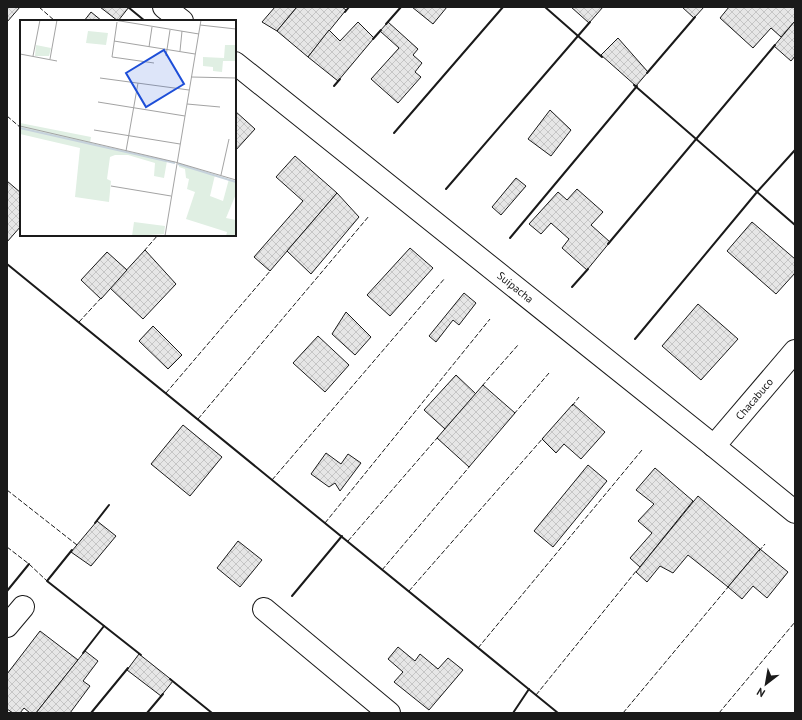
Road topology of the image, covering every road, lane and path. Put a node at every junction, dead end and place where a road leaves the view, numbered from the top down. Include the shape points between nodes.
1 (164, 7) edge
2 (181, 20) edge
3 (236, 64) edge
4 (795, 351) edge
5 (714, 446) junction
6 (795, 512) edge
7 (23, 607) dead end
8 (264, 609) dead end
9 (7, 626) edge
10 (389, 713) edge

1 - 2 street
3 - 5 street, Suipacha
4 - 5 street, Chacabuco
5 - 6 street, Suipacha
7 - 9 street
8 - 10 street

